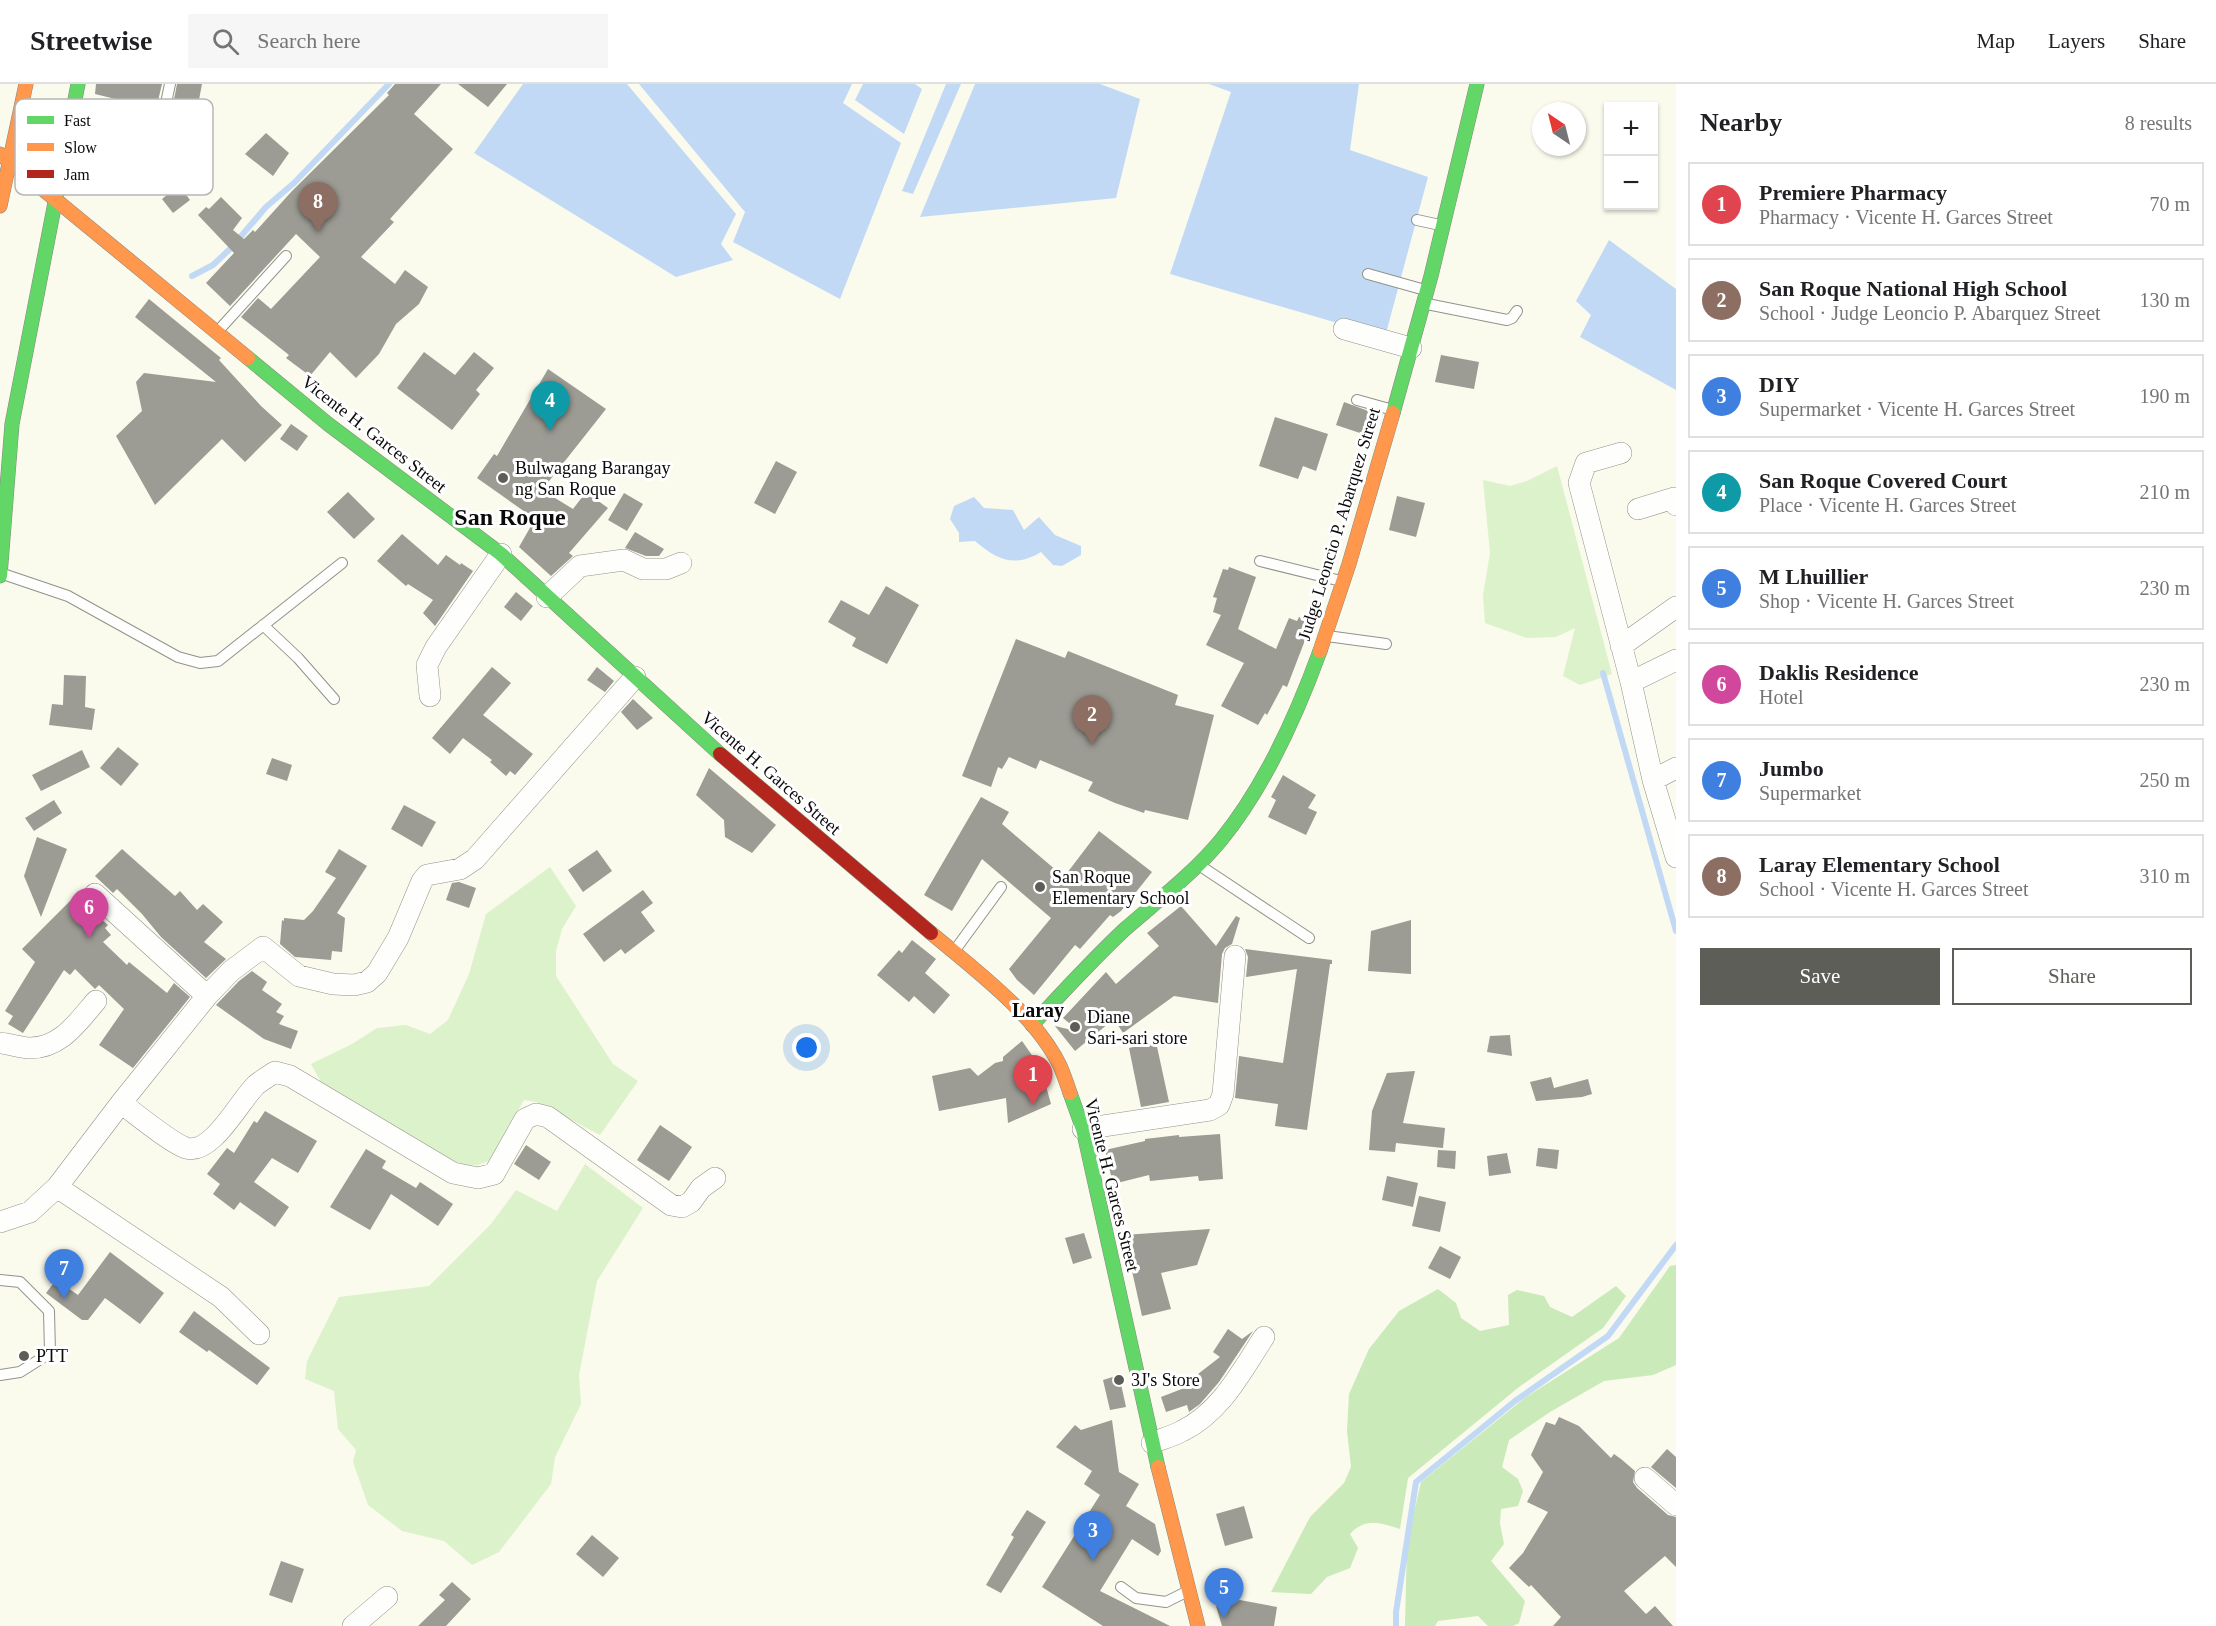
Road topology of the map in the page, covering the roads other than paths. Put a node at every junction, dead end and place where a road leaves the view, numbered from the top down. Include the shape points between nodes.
1 (26, 84) edge
2 (78, 84) edge
3 (170, 84) edge
4 (1477, 84) edge
5 (22, 99) edge
6 (75, 99) edge
7 (167, 99) edge
8 (15, 123) edge
9 (5, 158) edge
10 (51, 195) edge
11 (54, 197) junction
12 (0, 206) edge
13 (1417, 220) dead end
14 (1443, 226) junction
15 (286, 256) dead end
16 (1368, 274) dead end
17 (1425, 297) junction
18 (1517, 311) dead end
19 (1344, 329) dead end
20 (217, 332) junction
21 (1411, 348) junction
22 (1357, 400) dead end
23 (1393, 410) junction
24 (1621, 453) dead end
25 (1676, 505) edge
26 (1638, 508) dead end
27 (501, 554) junction
28 (1260, 561) dead end
29 (342, 563) dead end
30 (681, 563) dead end
31 (0, 574) edge
32 (1344, 581) junction
33 (547, 597) junction
34 (1676, 607) edge
35 (263, 625) junction
36 (1325, 636) junction
37 (1386, 644) dead end
38 (1621, 646) junction
39 (1676, 660) edge
40 (635, 677) junction
41 (1631, 682) junction
42 (430, 696) dead end
43 (334, 699) dead end
44 (1676, 768) edge
45 (1653, 780) junction
46 (1676, 857) edge
47 (1199, 865) junction
48 (1001, 887) dead end
49 (95, 894) dead end
50 (1309, 938) dead end
51 (954, 953) junction
52 (1235, 956) dead end
53 (207, 996) junction
54 (96, 1001) dead end
55 (1032, 1025) junction
56 (0, 1043) edge
57 (121, 1103) junction
58 (1083, 1129) junction
59 (715, 1178) dead end
60 (57, 1187) junction
61 (0, 1222) edge
62 (0, 1280) edge
63 (259, 1334) dead end
64 (1264, 1337) dead end
65 (0, 1375) edge
66 (1152, 1443) junction
67 (1645, 1478) dead end
68 (1676, 1505) edge
69 (1121, 1587) dead end
70 (1189, 1590) junction
71 (387, 1597) dead end
72 (353, 1626) edge
73 (1198, 1626) edge

1 - 5 main road
2 - 6 main road
3 - 7 lane
4 - 14 main road, Judge Leoncio P. Abarquez Street
8 - 9 main road
9 - 12 main road
10 - 11 main road, Vicente H. Garces Street
11 - 20 main road, Vicente H. Garces Street
11 - 31 main road via 12,424
13 - 14 lane
14 - 17 main road, Judge Leoncio P. Abarquez Street
15 - 20 lane
16 - 17 lane
17 - 18 lane via 1507,320
17 - 21 main road, Judge Leoncio P. Abarquez Street
19 - 21 street
20 - 27 main road, Vicente H. Garces Street via 328,424
21 - 23 main road, Judge Leoncio P. Abarquez Street
22 - 23 lane
23 - 32 main road, Judge Leoncio P. Abarquez Street
24 - 38 street via 1586,463 1580,483
25 - 26 street via 1674,498
27 - 33 main road, Vicente H. Garces Street
27 - 42 street via 436,647 427,665
28 - 32 lane
29 - 35 lane
30 - 33 street via 666,569 643,569 624,560 580,566
31 - 35 lane via 68,597 178,657 200,663 218,661
32 - 36 main road, Judge Leoncio P. Abarquez Street
33 - 40 main road, Vicente H. Garces Street
34 - 38 street
35 - 43 lane
36 - 37 lane
36 - 47 main road, Judge Leoncio P. Abarquez Street via 1261,783
38 - 41 street
39 - 41 street
40 - 51 main road, Vicente H. Garces Street
40 - 53 street via 475,859 460,869 427,874 398,938 367,982 333,984 299,976 263,947 231,971
41 - 45 street
44 - 45 street
45 - 46 street
47 - 50 lane
47 - 55 main road, Judge Leoncio P. Abarquez Street via 1114,939
48 - 51 lane
49 - 53 street
51 - 55 main road, Vicente H. Garces Street via 1005,995
52 - 58 street via 1219,1105 1210,1110
53 - 57 street
54 - 56 street via 64,1037 49,1045 29,1048
55 - 58 main road, Vicente H. Garces Street via 1060,1066
57 - 59 street via 177,1143 188,1148 201,1147 215,1136 256,1086 275,1072 290,1076 453,1173 478,1178 494,1174 525,1119 536,1114 548,1117 671,1205 682,1207 691,1202
57 - 60 street
58 - 66 main road, Vicente H. Garces Street
60 - 61 street via 30,1212
60 - 63 street via 221,1297
62 - 65 lane via 20,1282 49,1311 50,1353 20,1372
64 - 66 street via 1210,1412 1184,1430
66 - 70 main road, Vicente H. Garces Street
67 - 68 street
69 - 70 lane via 1136,1598 1166,1602
70 - 73 main road, Vicente H. Garces Street
71 - 72 street

